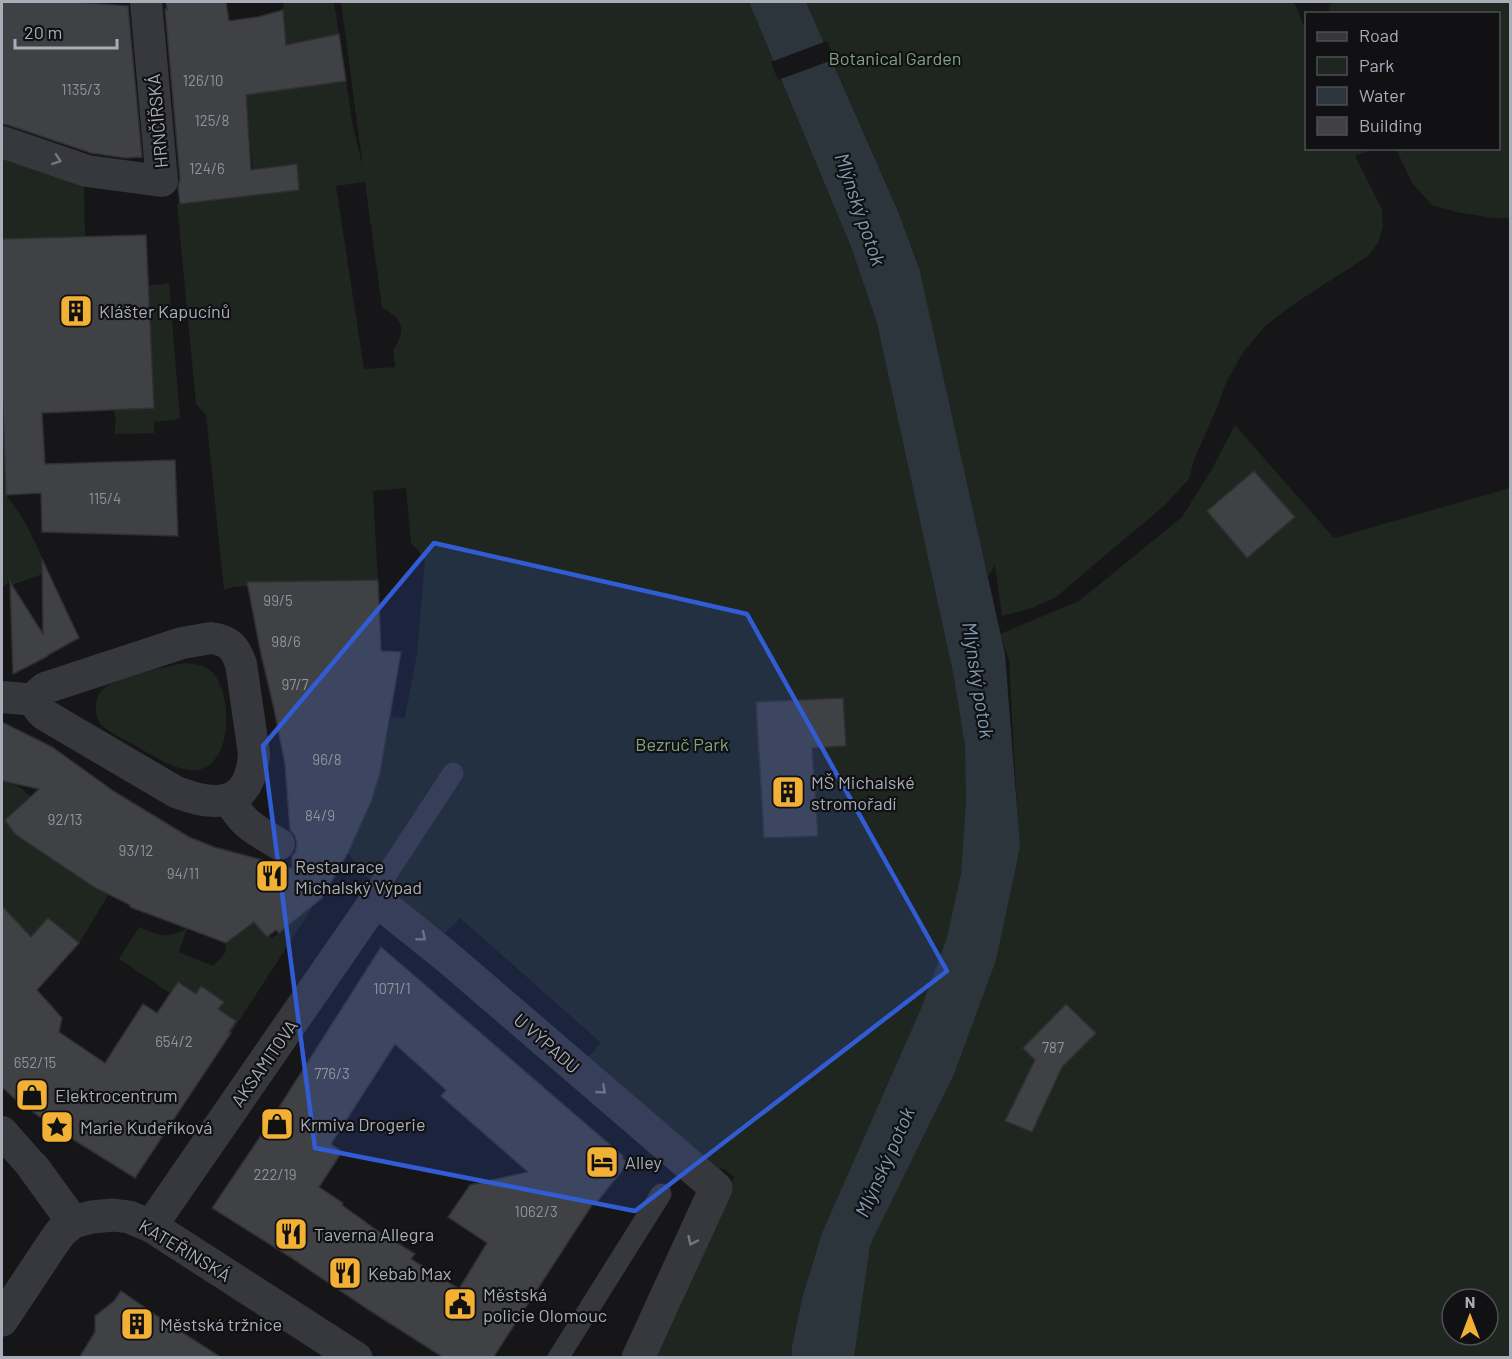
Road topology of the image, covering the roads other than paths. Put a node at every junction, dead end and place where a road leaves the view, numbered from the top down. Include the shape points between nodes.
1 (146, 2) edge
2 (2, 142) edge
3 (2, 697) edge
4 (36, 699) junction
5 (453, 773) dead end
6 (230, 800) junction
7 (279, 844) dead end
8 (376, 900) junction
9 (2, 1132) edge
10 (33, 1167) joint
11 (661, 1194) dead end
12 (73, 1222) junction
13 (151, 1226) junction
14 (2, 1320) edge
15 (356, 1358) edge
16 (558, 1358) edge
17 (639, 1358) edge

2 -> 1 street, HRNČÍŘSKÁ via 87,171 162,181
3 - 4 street
4 - 6 street via 39,711 45,715 176,792 193,798
4 - 6 street via 45,688 182,643 221,639 230,644 241,664 254,754 249,778
5 - 8 lane via 379,886
6 - 7 street via 249,826
8 - 13 street, AKSAMITOVA
8 -> 17 street, U VÝPADU via 716,1188
9 - 10 street
10 - 12 street
11 - 16 lane
12 - 13 street, KATEŘINSKÁ via 113,1215
12 - 14 street via 53,1243
13 - 15 street, KATEŘINSKÁ

